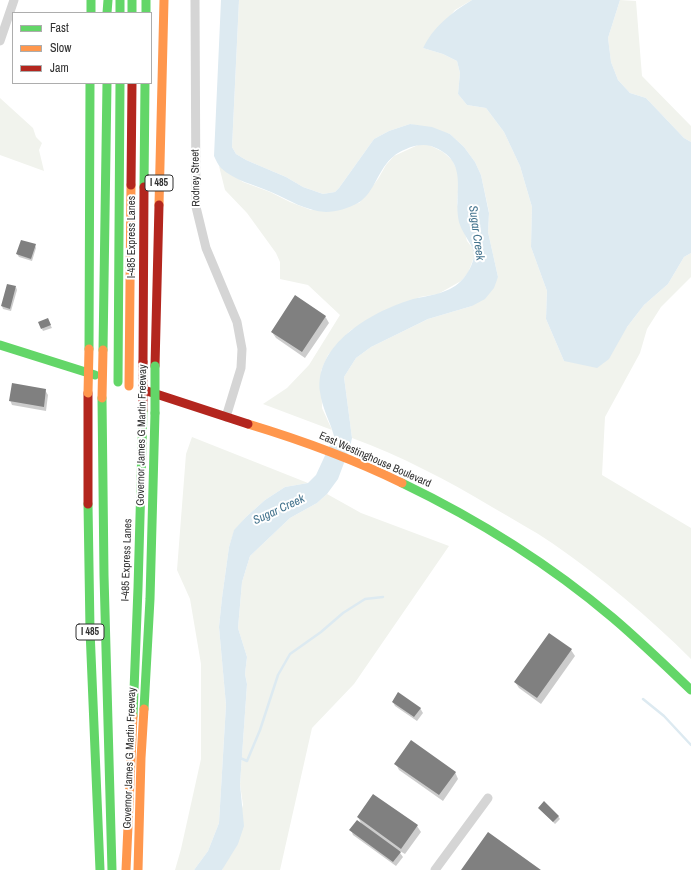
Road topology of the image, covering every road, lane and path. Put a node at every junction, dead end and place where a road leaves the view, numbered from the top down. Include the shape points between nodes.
1 (14, 0) edge
2 (91, 0) edge
3 (108, 0) edge
4 (120, 0) edge
5 (132, 0) edge
6 (146, 0) edge
7 (164, 0) edge
8 (195, 0) edge
9 (91, 12) edge
10 (107, 12) edge
11 (120, 12) edge
12 (132, 12) edge
13 (146, 12) edge
14 (0, 40) edge
15 (90, 84) edge
16 (107, 84) edge
17 (120, 84) edge
18 (132, 84) edge
19 (145, 84) edge
20 (0, 345) edge
21 (118, 382) junction
22 (129, 386) junction
23 (226, 417) junction
24 (104, 575) junction
25 (691, 690) edge
26 (94, 719) junction
27 (488, 798) dead end
28 (100, 870) edge
29 (112, 870) edge
30 (126, 870) edge
31 (138, 870) edge
32 (435, 870) edge

1 - 14 street
2 - 9 main road
3 - 10 main road
4 - 11 main road
5 - 12 main road
6 - 13 main road
7 - 31 main road, Governor James G Martin Freeway / I 485, bridge via 150,599
8 - 23 street, Rodney Street via 196,207 206,248 237,322 242,349 241,368
15 - 26 main road, I 485, bridge via 88,536
16 - 24 main road, I-485 Express Lanes / I 485, bridge via 102,398
17 - 21 main road
18 - 22 main road
19 - 30 main road, I-485 Express Lanes / I 485, bridge via 139,581
20 - 21 main road, East Westinghouse Boulevard
21 - 22 main road, East Westinghouse Boulevard
22 - 23 main road, East Westinghouse Boulevard
23 - 25 main road, East Westinghouse Boulevard via 307,443 352,461 398,481 476,521 520,548 603,610
24 - 26 main road
24 - 29 main road, I-485 Express Lanes / I 485
26 - 28 main road, I 485
27 - 32 street

